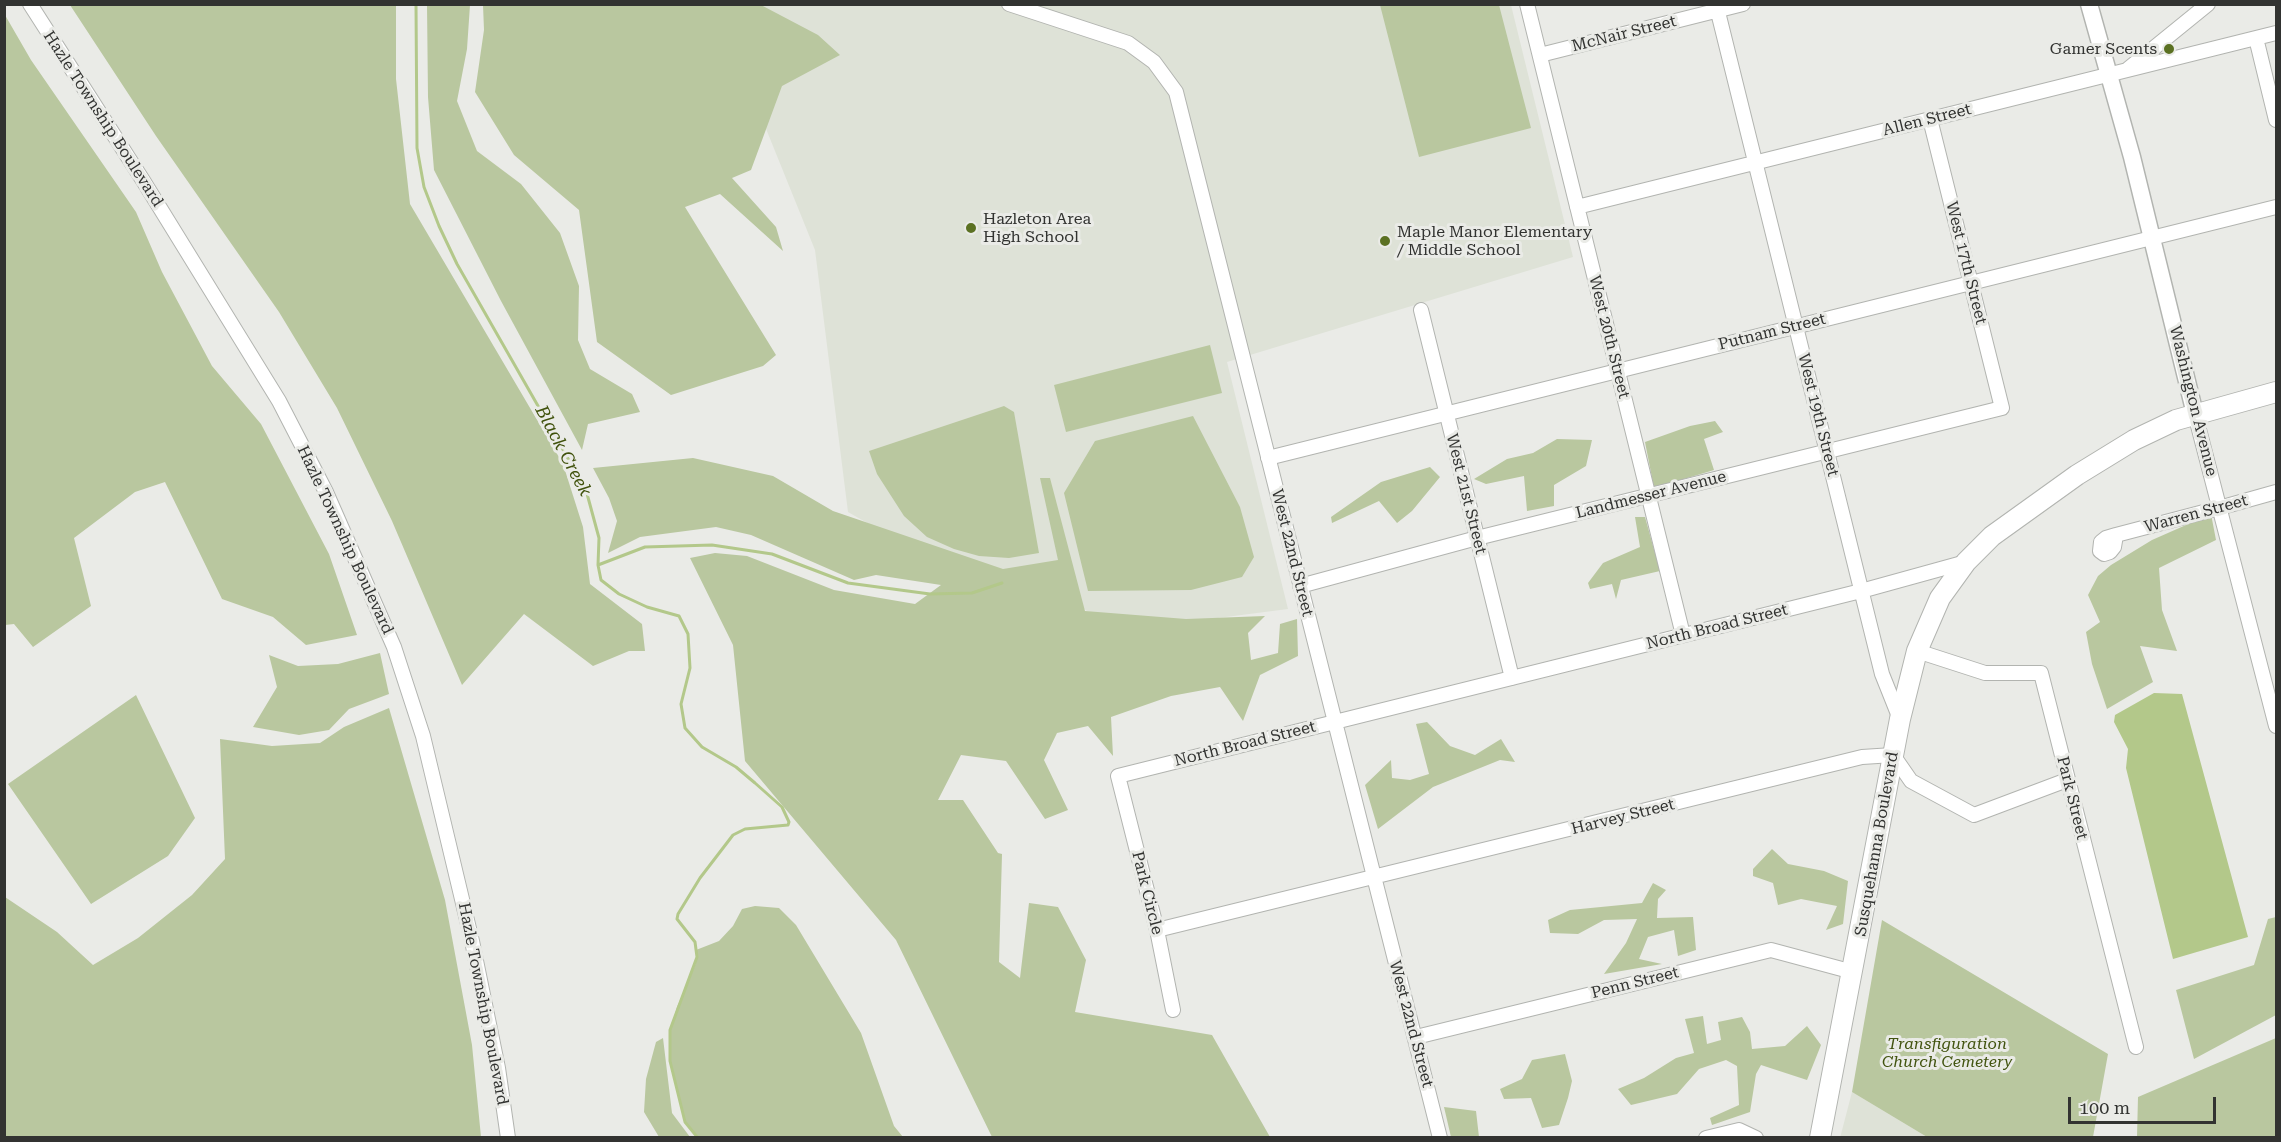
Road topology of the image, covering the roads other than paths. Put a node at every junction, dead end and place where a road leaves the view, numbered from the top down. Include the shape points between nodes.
1 (30, 4) edge
2 (1009, 4) edge
3 (1527, 4) edge
4 (1743, 4) edge
5 (2089, 4) edge
6 (2208, 4) edge
7 (1717, 8) edge
8 (2277, 33) edge
9 (2256, 38) junction
10 (1540, 56) junction
11 (2117, 74) junction
12 (1930, 119) junction
13 (2277, 120) edge
14 (1756, 163) junction
15 (1577, 207) junction
16 (2277, 207) edge
17 (2153, 239) junction
18 (1971, 282) junction
19 (1421, 310) dead end
20 (1796, 326) junction
21 (1617, 370) junction
22 (2277, 392) edge
23 (2002, 408) joint
24 (1446, 413) junction
25 (2195, 414) junction
26 (1827, 451) junction
27 (1268, 458) junction
28 (2277, 492) edge
29 (1649, 496) junction
30 (2219, 508) junction
31 (2116, 535) dead end
32 (1478, 538) junction
33 (1966, 562) junction
34 (1300, 586) junction
35 (1862, 591) junction
36 (1683, 635) junction
37 (1917, 651) junction
38 (1512, 678) junction
39 (1900, 719) junction
40 (1333, 722) junction
41 (2277, 726) edge
42 (1893, 755) junction
43 (1118, 776) joint
44 (2067, 780) junction
45 (1373, 879) junction
46 (1157, 930) junction
47 (1854, 972) junction
48 (1173, 1010) dead end
49 (1416, 1037) junction
50 (2136, 1047) dead end
51 (508, 1137) edge
52 (1440, 1137) edge
53 (1706, 1137) edge
54 (1756, 1137) edge
55 (1820, 1137) edge

1 - 51 street, Hazle Township Boulevard via 279,401 326,492 394,647 423,736 472,941
2 - 27 street, West 22nd Street via 1116,38 1140,50 1176,92
3 - 10 street, West 20th Street
4 - 7 street, McNair Street
5 - 11 main road, Washington Avenue
6 - 11 street
7 - 10 street, McNair Street
7 - 14 street, West 19th Street
8 - 9 street, Allen Street
9 - 11 street, Allen Street
9 - 13 street
10 - 15 street, West 20th Street
11 - 12 street, Allen Street
11 - 17 main road, Washington Avenue
12 - 14 street, Allen Street
12 - 18 street, West 17th Street
14 - 15 street, Allen Street
14 - 20 street, West 19th Street
15 - 21 street, West 20th Street
16 - 17 street, Putnam Street
17 - 18 street, Putnam Street
17 - 25 main road, Washington Avenue
18 - 20 street, Putnam Street
18 - 23 street, West 17th Street
19 - 24 street, West 21st Street
20 - 21 street, Putnam Street
20 - 26 street, West 19th Street
21 - 24 street, Putnam Street
21 - 29 street, West 20th Street
22 - 25 highway, North Broad Street
23 - 26 street, Landmesser Avenue
24 - 27 street, Putnam Street
24 - 32 street, West 21st Street
25 - 30 street, Washington Avenue
25 - 33 highway, North Broad Street via 2154,430 2078,475 2016,517
26 - 29 street, Landmesser Avenue
26 - 35 street, West 19th Street
27 - 34 street, West 22nd Street
28 - 30 street, Warren Street
29 - 32 street, Landmesser Avenue
29 - 36 street, West 20th Street
30 - 31 street, Warren Street
30 - 41 street, Washington Avenue
32 - 34 street, Landmesser Avenue
32 - 38 street, West 21st Street
33 - 35 street, North Broad Street
33 - 37 highway, Susquehanna Boulevard via 1940,598
34 - 40 street, West 22nd Street
35 - 36 street, North Broad Street
35 - 39 street, West 19th Street via 1882,674
36 - 38 street, North Broad Street
37 - 39 highway, Susquehanna Boulevard
37 - 44 street, Park Street via 1985,673 2041,673
38 - 40 street, North Broad Street
39 - 42 highway, Susquehanna Boulevard
40 - 43 street, North Broad Street
40 - 45 street, West 22nd Street
42 - 44 street via 1911,781 1974,815
42 - 45 street, Harvey Street via 1863,757
42 - 47 highway, Susquehanna Boulevard
43 - 46 street, Park Circle
44 - 50 street, Park Street
45 - 46 street, Harvey Street
45 - 49 street, West 22nd Street
46 - 48 street, Park Circle
47 - 49 street, Penn Street via 1772,950
47 - 55 highway, Susquehanna Boulevard
49 - 52 street, West 22nd Street
53 - 54 street via 1739,1130

